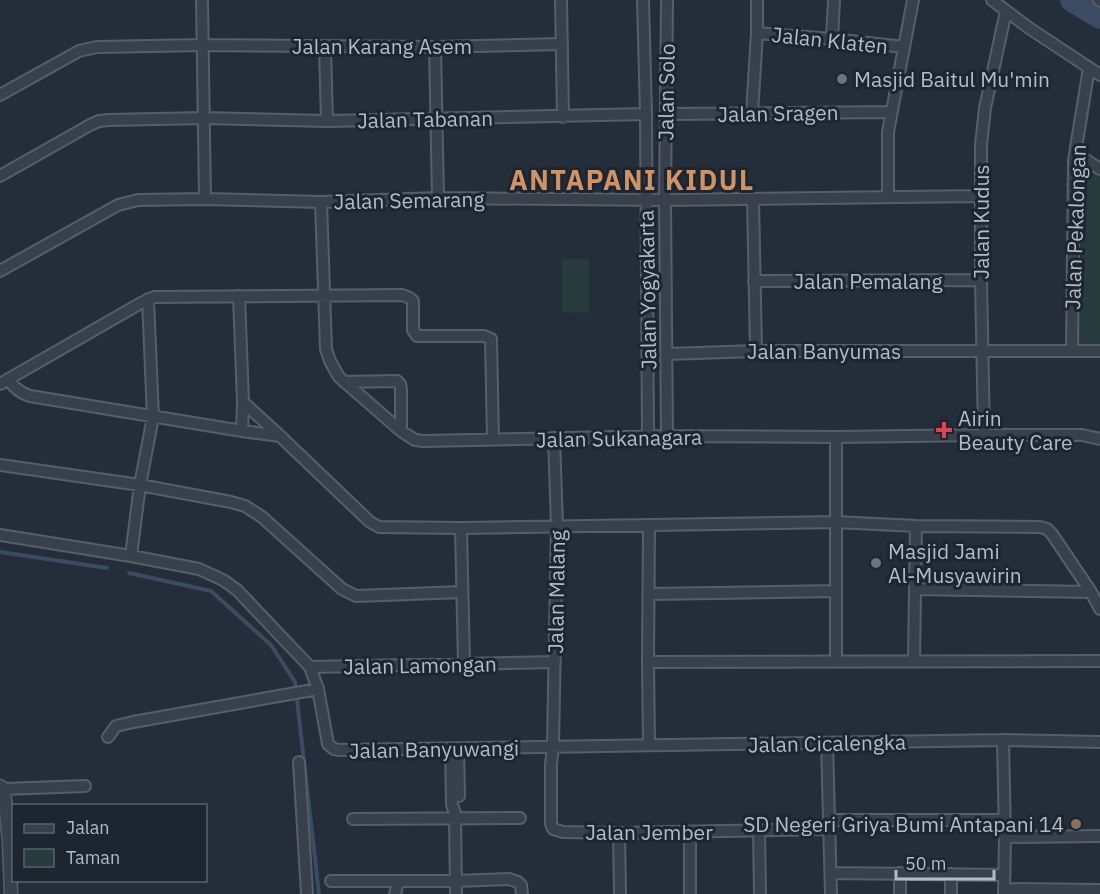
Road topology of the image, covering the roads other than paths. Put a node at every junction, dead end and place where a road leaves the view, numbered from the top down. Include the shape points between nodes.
1 (201, 0) edge
2 (561, 0) edge
3 (643, 0) edge
4 (667, 0) edge
5 (757, 0) edge
6 (834, 0) edge
7 (913, 0) edge
8 (992, 0) edge
9 (1006, 11) junction
10 (757, 33) junction
11 (832, 39) junction
12 (561, 44) junction
13 (202, 45) junction
14 (325, 47) junction
15 (435, 47) junction
16 (904, 47) junction
17 (1089, 68) junction
18 (1100, 75) edge
19 (0, 94) edge
20 (891, 112) junction
21 (753, 113) junction
22 (646, 114) junction
23 (666, 114) junction
24 (563, 117) junction
25 (204, 118) junction
26 (437, 118) junction
27 (327, 121) junction
28 (1075, 153) junction
29 (1100, 169) edge
30 (0, 176) edge
31 (981, 196) junction
32 (888, 197) junction
33 (438, 198) junction
34 (205, 199) junction
35 (753, 199) junction
36 (655, 200) junction
37 (321, 202) junction
38 (0, 271) edge
39 (981, 280) junction
40 (754, 281) junction
41 (324, 295) junction
42 (239, 296) junction
43 (148, 299) junction
44 (756, 351) junction
45 (982, 351) junction
46 (1072, 351) junction
47 (1100, 351) edge
48 (667, 354) junction
49 (4, 381) edge
50 (344, 382) junction
51 (243, 402) junction
52 (153, 417) junction
53 (242, 431) junction
54 (401, 431) junction
55 (984, 435) junction
56 (280, 436) junction
57 (667, 436) junction
58 (648, 437) junction
59 (836, 437) junction
60 (555, 438) junction
61 (1100, 439) edge
62 (493, 440) junction
63 (0, 465) edge
64 (140, 485) junction
65 (836, 522) junction
66 (557, 525) junction
67 (649, 525) junction
68 (916, 526) junction
69 (461, 528) junction
70 (0, 535) edge
71 (131, 556) junction
72 (915, 589) junction
73 (836, 591) junction
74 (462, 592) junction
75 (1091, 592) junction
76 (648, 594) junction
77 (1100, 609) edge
78 (836, 661) junction
79 (914, 661) junction
80 (1100, 661) edge
81 (555, 662) junction
82 (648, 662) junction
83 (464, 663) junction
84 (310, 667) junction
85 (318, 689) junction
86 (108, 737) dead end
87 (1003, 740) junction
88 (1100, 742) edge
89 (827, 743) junction
90 (649, 745) junction
91 (553, 746) junction
92 (454, 749) junction
93 (299, 762) dead end
94 (85, 786) dead end
95 (2, 787) edge
96 (455, 816) junction
97 (520, 818) dead end
98 (352, 819) dead end
99 (1004, 820) junction
100 (830, 824) junction
101 (759, 831) junction
102 (619, 833) junction
103 (690, 833) junction
104 (1100, 836) edge
105 (1005, 837) junction
106 (11, 842) edge
107 (831, 873) junction
108 (900, 873) junction
109 (951, 874) junction
110 (1003, 875) junction
111 (331, 881) dead end
112 (456, 881) junction
113 (398, 882) junction
114 (1100, 890) edge
115 (1004, 892) edge
116 (7, 893) edge
117 (307, 894) edge
118 (395, 894) edge
119 (456, 894) edge
120 (522, 894) edge
121 (620, 894) edge
122 (690, 894) edge
123 (760, 894) edge
124 (831, 894) edge
125 (900, 894) edge
126 (951, 894) edge

1 - 13 street
2 - 12 street
3 - 22 street, Jalan Yogyakarta
4 - 23 street, Jalan Solo
5 - 10 street
6 - 11 street
7 - 16 street
8 - 9 street
9 - 17 street
9 - 31 street, Jalan Kudus via 985,108
10 - 11 street, Jalan Klaten
10 - 21 street
11 - 16 street, Jalan Klaten
12 - 15 street, Jalan Karang Asem
12 - 24 street
13 - 14 street, Jalan Karang Asem
13 - 19 street, Jalan Karang Asem via 97,47 79,51
13 - 25 street
14 - 15 street, Jalan Karang Asem
14 - 27 street
15 - 26 street
16 - 20 street
17 - 18 street
17 - 28 street, Jalan Pekalongan
20 - 21 street, Jalan Sragen
20 - 32 street
21 - 23 street, Jalan Sragen
22 - 24 street, Jalan Tabanan
22 - 36 street, Jalan Yogyakarta
23 - 36 street, Jalan Solo
24 - 26 street, Jalan Tabanan
25 - 27 street, Jalan Tabanan
25 - 30 street, Jalan Tabanan via 99,121
25 - 34 street
26 - 27 street, Jalan Tabanan
26 - 33 street
28 - 29 street
28 - 46 street, Jalan Pekalongan
31 - 32 street, Jalan Semarang
31 - 39 street, Jalan Kudus
32 - 35 street, Jalan Semarang
33 - 36 street, Jalan Semarang
33 - 37 street, Jalan Semarang
34 - 37 street, Jalan Semarang
34 - 38 street, Jalan Semarang via 118,204
35 - 36 street, Jalan Semarang
35 - 40 street
36 - 48 street, Jalan Solo
36 - 58 street, Jalan Yogyakarta
37 - 41 street, Jalan Sukanagara
39 - 40 street, Jalan Pemalang
39 - 45 street, Jalan Kudus
40 - 44 street
41 - 42 street
41 - 50 street, Jalan Sukanagara via 326,349 334,370
41 - 62 street via 407,296 413,301 413,330 417,336 491,339
42 - 43 street
42 - 51 street
43 - 49 street
43 - 52 street
44 - 45 street, Jalan Banyumas
44 - 48 street, Jalan Banyumas
45 - 46 street, Jalan Banyumas
45 - 55 street, Jalan Kudus
46 - 47 street, Jalan Banyumas
48 - 57 street, Jalan Solo
49 - 52 street via 30,396
50 - 54 street, Jalan Sukanagara
50 - 54 street via 397,381 401,389
51 - 53 street
51 - 56 street
52 - 53 street
52 - 64 street
53 - 56 street
54 - 62 street, Jalan Sukanagara via 423,441
55 - 59 street, Jalan Sukanagara
55 - 61 street, Jalan Sukanagara via 1082,435
56 - 69 street via 379,527
57 - 58 street, Jalan Sukanagara
57 - 59 street, Jalan Sukanagara
58 - 60 street, Jalan Sukanagara
59 - 65 street
60 - 62 street, Jalan Sukanagara
60 - 66 street, Jalan Malang
63 - 64 street
64 - 71 street
64 - 74 street via 246,506 342,589 356,596
65 - 67 street
65 - 68 street
65 - 73 street
66 - 67 street
66 - 69 street
66 - 81 street, Jalan Malang
67 - 76 street
68 - 72 street
68 - 75 street via 1047,529
69 - 74 street
70 - 71 street, Jalan Banyuwangi
71 - 84 street, Jalan Banyuwangi via 199,569 223,580
72 - 75 street
72 - 79 street
73 - 76 street
73 - 78 street
74 - 83 street
75 - 77 street
76 - 82 street
78 - 79 street
78 - 82 street
79 - 80 street
81 - 83 street, Jalan Lamongan
81 - 91 street, Jalan Malang
82 - 90 street
83 - 84 street, Jalan Lamongan
84 - 85 street, Jalan Banyuwangi
85 - 86 street via 133,722 116,726
85 - 92 street, Jalan Banyuwangi via 328,744 334,749
87 - 88 street, Jalan Cicalengka
87 - 89 street, Jalan Cicalengka
87 - 99 street
89 - 90 street, Jalan Cicalengka
89 - 100 street
90 - 91 street, Jalan Cicalengka
91 - 92 street, Jalan Banyuwangi
91 - 102 street, Jalan Jember via 553,829
92 - 96 street via 459,805
93 - 117 street
94 - 95 street
95 - 106 street
96 - 97 street
96 - 98 street
96 - 112 street
99 - 100 street, Jalan Jember
99 - 105 street
100 - 101 street, Jalan Jember
100 - 107 street
101 - 103 street, Jalan Jember
101 - 123 street
102 - 103 street, Jalan Jember
102 - 121 street
103 - 122 street
104 - 105 street
105 - 110 street
106 - 116 street
107 - 108 street
107 - 124 street
108 - 109 street
108 - 125 street
109 - 110 street
109 - 126 street
110 - 115 street
111 - 113 street
112 - 113 street
112 - 119 street
112 - 120 street via 509,879 521,885
113 - 118 street
114 - 115 street

